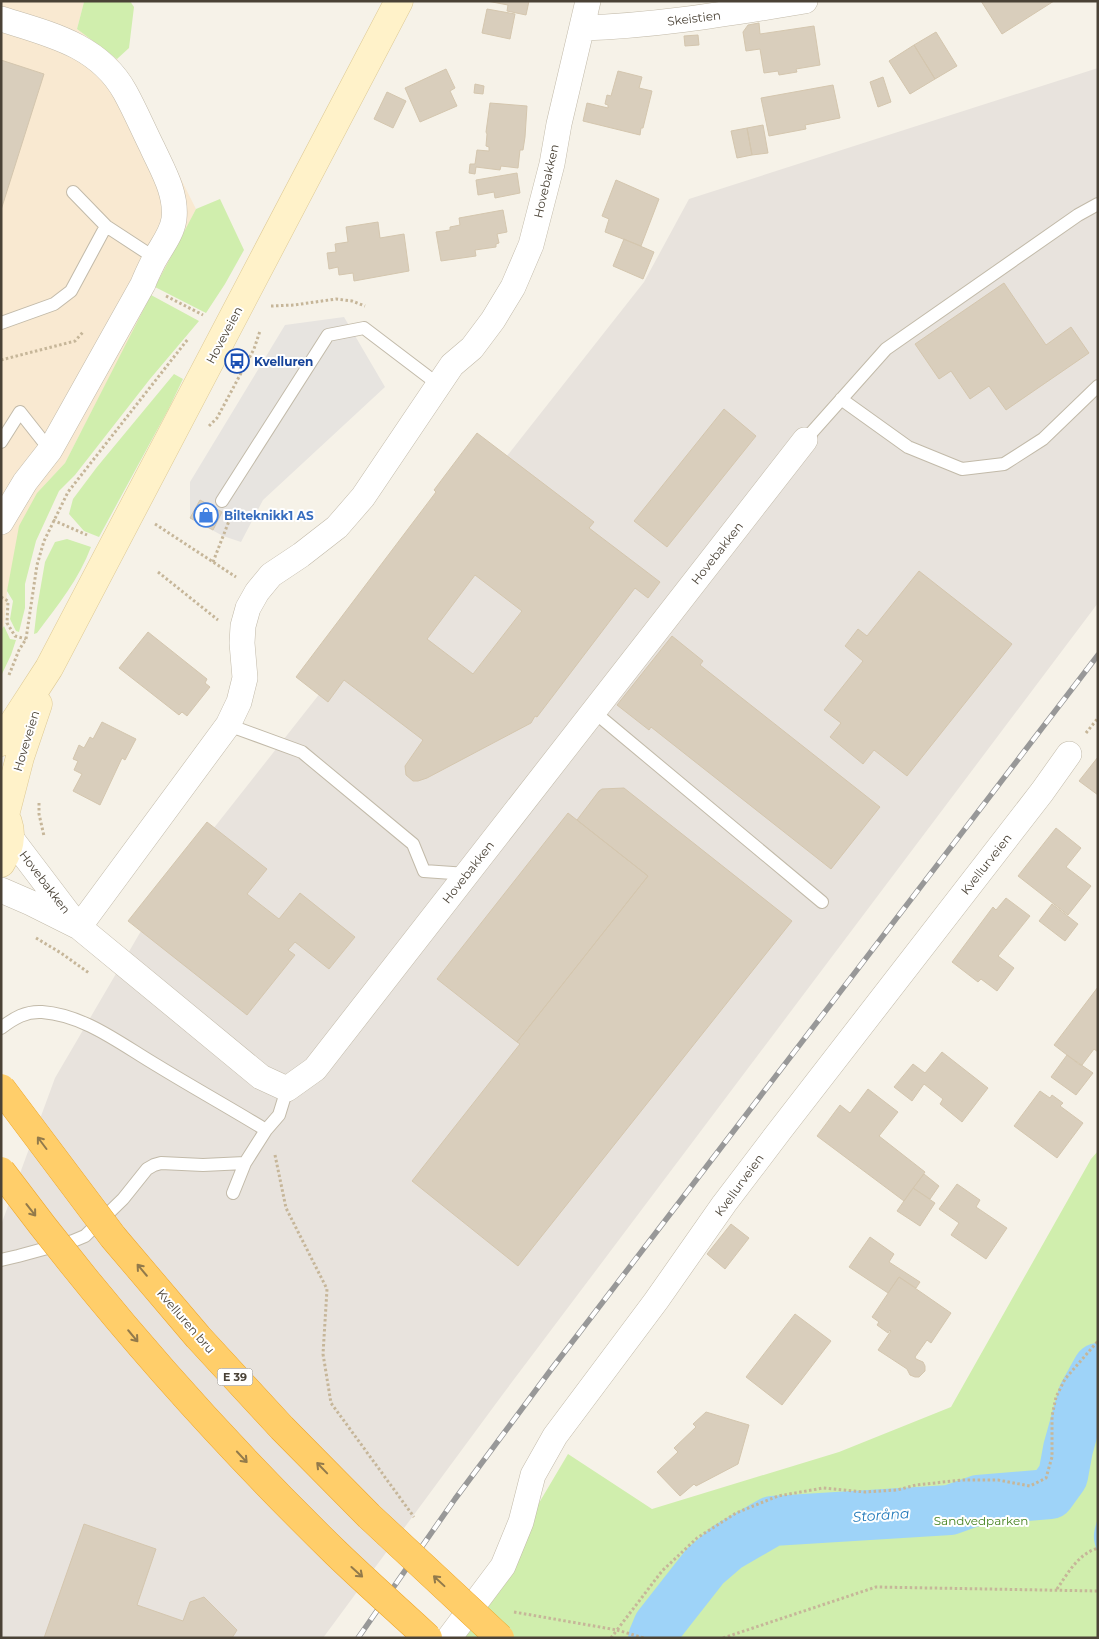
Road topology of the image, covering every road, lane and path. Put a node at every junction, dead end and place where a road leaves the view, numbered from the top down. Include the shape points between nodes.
1 (399, 1) edge
2 (588, 1) edge
3 (805, 1) edge
4 (1, 19) edge
5 (582, 28) junction
6 (73, 192) dead end
7 (1098, 204) edge
8 (106, 226) junction
9 (154, 258) junction
10 (1, 322) edge
11 (194, 332) dead end
12 (439, 385) junction
13 (1098, 386) edge
14 (841, 399) junction
15 (805, 440) joint
16 (1, 442) edge
17 (50, 450) junction
18 (222, 501) joint
19 (53, 520) junction
20 (1, 522) edge
21 (155, 524) dead end
22 (90, 536) dead end
23 (213, 562) junction
24 (158, 572) dead end
25 (242, 581) dead end
26 (1, 597) edge
27 (224, 624) dead end
28 (26, 639) junction
29 (49, 668) junction
30 (5, 683) dead end
31 (593, 711) junction
32 (228, 725) junction
33 (1, 742) edge
34 (1069, 754) dead end
35 (6, 821) edge
36 (1, 863) edge
37 (467, 874) junction
38 (1, 890) edge
39 (822, 902) dead end
40 (79, 927) junction
41 (31, 935) dead end
42 (90, 973) dead end
43 (1, 1028) edge
44 (1, 1088) edge
45 (287, 1089) junction
46 (266, 1130) junction
47 (245, 1163) junction
48 (1, 1172) edge
49 (233, 1193) dead end
50 (1, 1260) edge
51 (1098, 1341) edge
52 (420, 1525) dead end
53 (1098, 1548) edge
54 (1057, 1589) junction
55 (1098, 1591) edge
56 (482, 1596) junction
57 (617, 1630) junction
58 (428, 1638) edge
59 (450, 1638) edge
60 (500, 1638) edge
61 (611, 1638) edge
62 (644, 1638) edge
63 (723, 1638) edge

1 - 29 main road, Hoveveien
2 - 5 street, Hovebakken
3 - 5 street, Skeistien via 686,19
4 - 9 street via 53,35 87,51 109,69 125,91 169,182 174,204 174,220
5 - 12 street, Hovebakken via 531,245 513,287 493,320 472,348 452,365
6 - 8 lane
7 - 14 lane via 886,349
8 - 9 lane
8 - 10 lane via 71,291 54,304
9 - 17 street via 143,284
11 - 19 path via 68,492
12 - 18 lane via 364,328 328,335
12 - 32 street, Hovebakken via 363,497 337,526 271,575 257,592 243,626 246,678 240,702
13 - 14 lane via 1043,439 1004,464 962,469 908,446
14 - 15 lane
15 - 31 street, Hovebakken
16 - 17 lane via 20,412
17 - 20 street via 25,482
18 - 23 path via 230,515
19 - 22 path
19 - 28 path via 37,565
21 - 23 path
23 - 25 path
24 - 27 path
26 - 28 path via 8,601 8,623 15,636
28 - 30 path
29 - 33 main road, Hoveveien
29 - 35 main road, Hoveveien via 20,757
31 - 37 street, Hovebakken
31 - 39 lane
32 - 37 lane via 302,752 413,844 424,871
32 - 40 street, Hovebakken
34 - 56 street, Kvellurveien via 724,1204 555,1436 533,1475 521,1522 503,1566
35 - 36 main road, Hoveveien via 9,848
35 - 40 street, Hovebakken
37 - 45 street, Hovebakken via 315,1069
38 - 40 street, Hovebakken
40 - 45 street, Hovebakken via 261,1077
41 - 42 path
43 - 46 lane via 32,1012 70,1017 115,1039
60 -> 44 highway, Kvelluren bru / E 39, bridge via 369,1516 198,1337 113,1237
45 - 46 lane via 279,1115
46 - 47 lane
46 - 52 path via 278,1163 286,1208 327,1289 323,1354 331,1403
47 - 49 lane
47 - 50 lane via 154,1165 85,1236
48 -> 58 highway, bridge via 164,1372 324,1541
51 - 57 path via 1065,1380 1056,1397 1052,1416 1052,1457 1046,1478 1030,1486 998,1480 962,1480 897,1490 864,1492 823,1488 778,1496 736,1513 697,1538 662,1571
53 - 54 path via 1077,1561
54 - 55 path
54 - 63 path via 876,1587
56 - 57 path via 499,1610
56 - 59 street, Kvellurveien
57 - 61 path
57 - 62 path

